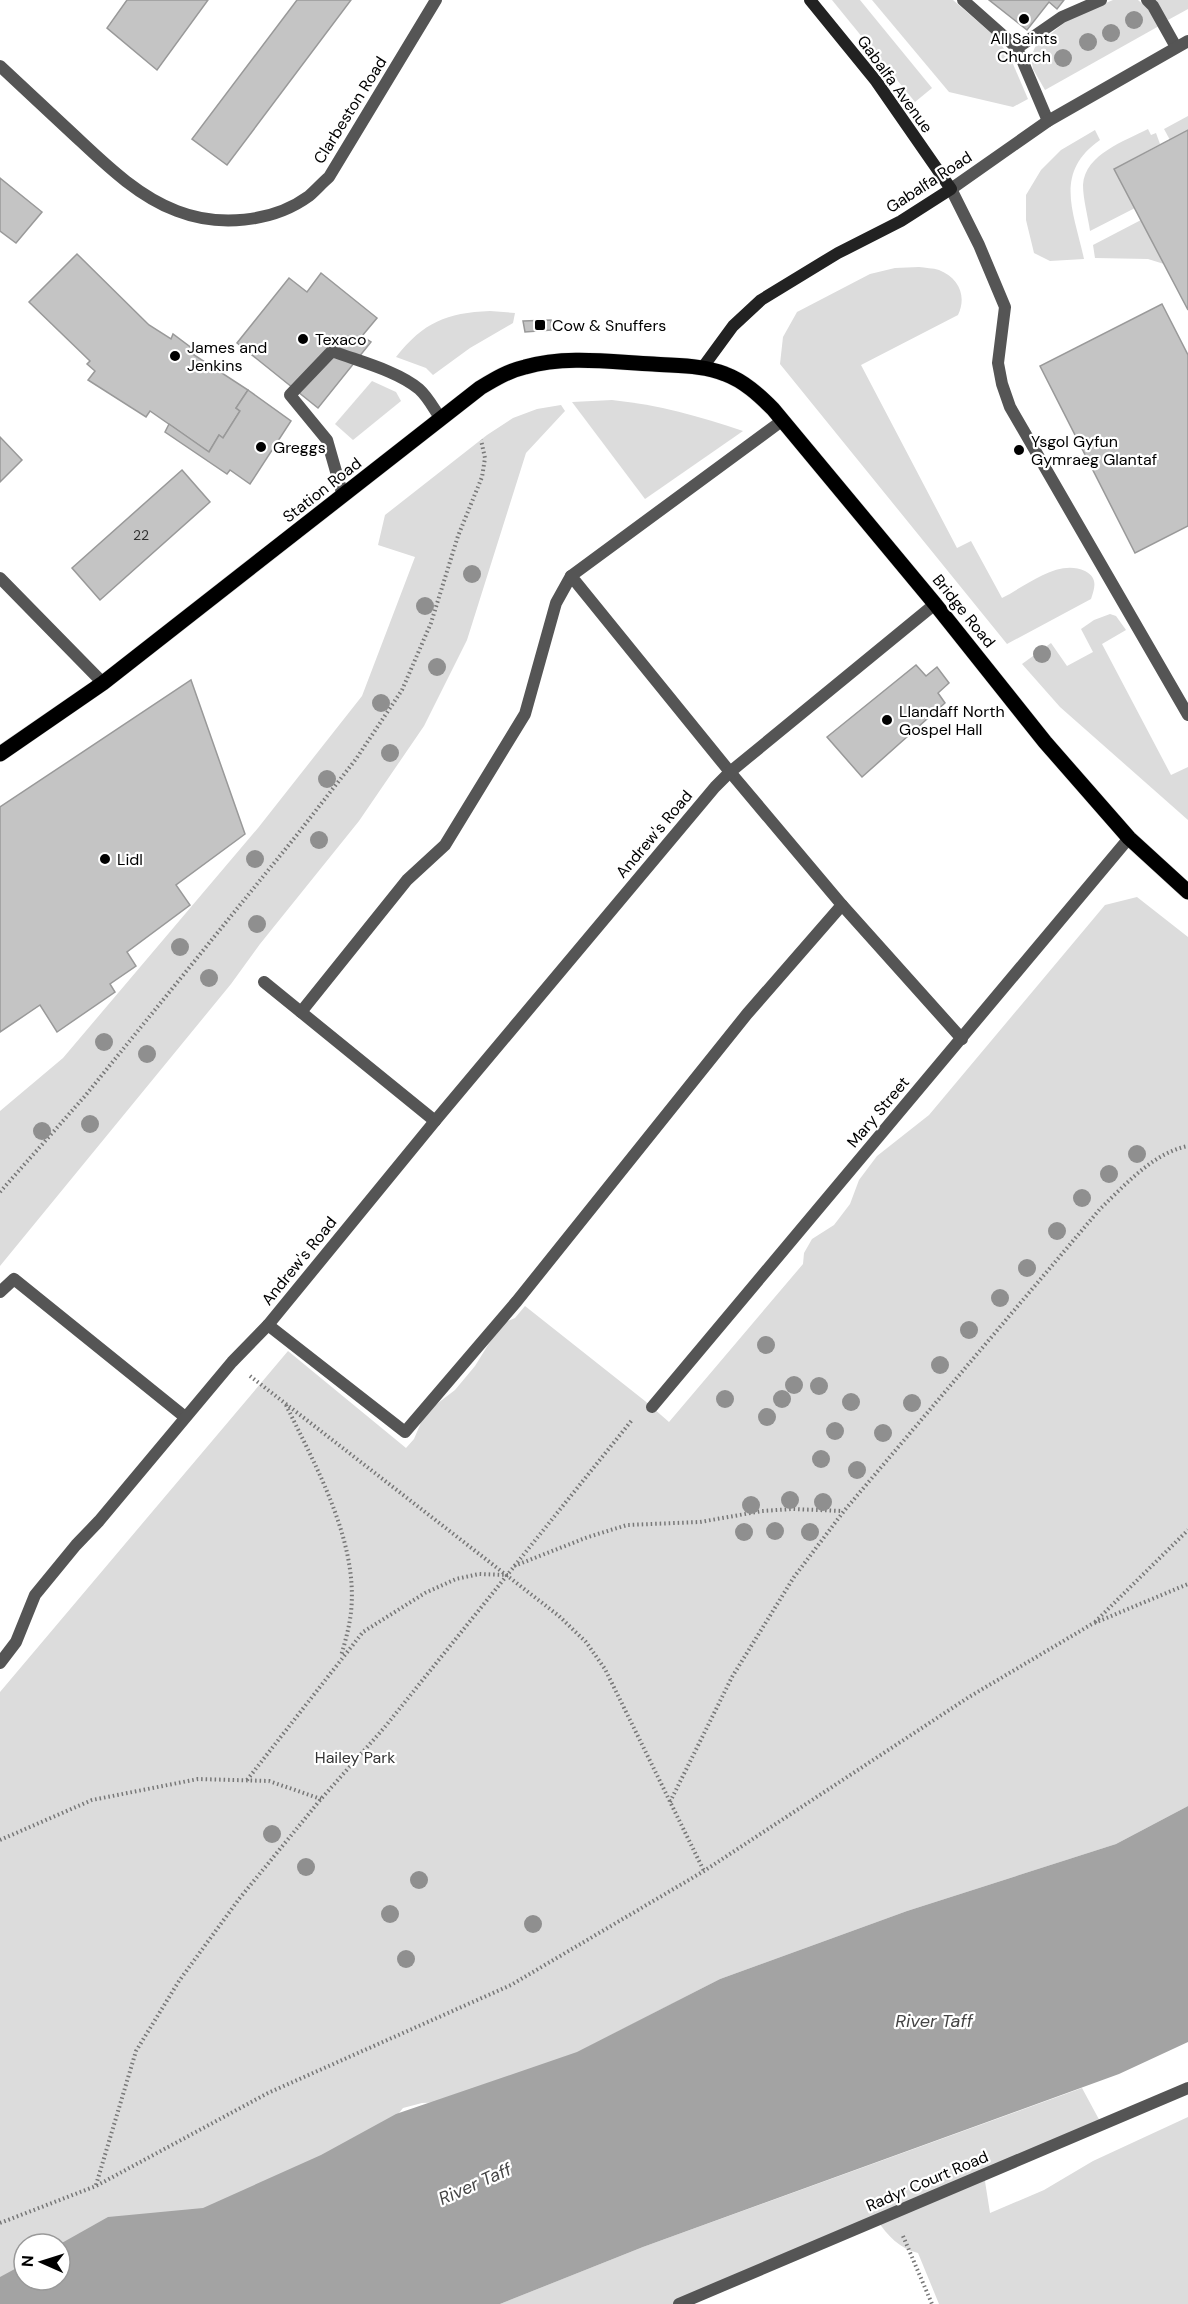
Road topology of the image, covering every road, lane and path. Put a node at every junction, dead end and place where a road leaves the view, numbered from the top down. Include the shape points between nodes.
1 (436, 0) edge
2 (810, 0) edge
3 (963, 0) edge
4 (1101, 0) edge
5 (1147, 0) edge
6 (1182, 44) edge
7 (1017, 48) junction
8 (0, 66) edge
9 (1048, 121) junction
10 (951, 189) junction
11 (703, 368) junction
12 (441, 419) junction
13 (783, 420) junction
14 (481, 440) dead end
15 (343, 495) junction
16 (571, 576) junction
17 (0, 578) edge
18 (935, 604) junction
19 (103, 683) junction
20 (1188, 715) edge
21 (0, 753) edge
22 (730, 772) junction
23 (1129, 838) junction
24 (1188, 891) edge
25 (842, 905) junction
26 (264, 982) dead end
27 (302, 1012) junction
28 (962, 1039) junction
29 (435, 1121) junction
30 (1188, 1146) edge
31 (0, 1192) edge
32 (0, 1292) edge
33 (268, 1325) junction
34 (232, 1362) junction
35 (285, 1403) junction
36 (652, 1407) dead end
37 (184, 1417) junction
38 (626, 1428) dead end
39 (844, 1511) junction
40 (1188, 1530) edge
41 (513, 1566) junction
42 (508, 1575) junction
43 (1188, 1584) edge
44 (1092, 1624) junction
45 (340, 1660) junction
46 (0, 1663) edge
47 (247, 1780) junction
48 (321, 1799) junction
49 (670, 1802) junction
50 (0, 1840) edge
51 (704, 1871) junction
52 (1188, 2088) edge
53 (96, 2186) junction
54 (893, 2213) junction
55 (0, 2223) edge
56 (679, 2304) edge
57 (932, 2304) edge

1 - 8 street, Clarbeston Road via 329,177 309,196 255,218 203,218 176,211 145,194 108,167
2 - 10 street, Gabalfa Avenue via 876,81
3 - 7 street
4 - 7 street via 1062,17
5 - 6 street
6 - 9 street, Gabalfa Road
7 - 9 street
9 - 10 street, Gabalfa Road
10 - 11 street, Gabalfa Road via 761,300 733,326
10 - 20 street via 1005,307 998,363 1010,407
11 - 12 main road, Station Road via 601,361 526,366 494,379
11 - 13 main road, Bridge Road via 747,385
12 - 15 main road, Station Road
12 - 15 street via 414,385 332,351 290,395 327,440
13 - 16 street
13 - 18 main road, Bridge Road
14 - 31 path via 485,458 482,477 458,536 431,623 402,690 356,759 289,845 85,1096
15 - 19 main road, Station Road
16 - 22 street
16 - 27 street via 556,603 525,714 445,845 407,880
17 - 19 street
18 - 22 street, Andrew's Road
18 - 23 main road, Bridge Road via 1045,742
19 - 21 main road, Station Road
22 - 25 street
22 - 29 street, Andrew's Road
23 - 24 main road, Bridge Road
23 - 28 street, Mary Street
25 - 28 street
25 - 33 street via 747,1014 517,1301 405,1432
26 - 27 street
27 - 29 street
28 - 36 street, Mary Street
29 - 33 street, Andrew's Road
30 - 39 path via 1157,1160 1100,1209
32 - 37 street via 14,1279
33 - 34 street, Andrew's Road
34 - 35 path
34 - 37 street, Andrew's Road
35 - 42 path
35 - 45 path via 333,1505 347,1554 350,1623
37 - 46 street, Andrew's Road via 35,1595 16,1641
38 - 41 path
39 - 41 path via 792,1509 700,1522 627,1525
39 - 49 path via 794,1577 732,1677
40 - 44 path
41 - 42 path
42 - 45 path via 479,1574 425,1593 363,1632
42 - 48 path
42 - 49 path via 586,1642 605,1669
43 - 44 path
44 - 51 path via 969,1697
45 - 47 path
47 - 48 path via 269,1780
47 - 50 path via 198,1779 92,1800
48 - 53 path via 232,1908 179,1981 136,2051
49 - 51 path
51 - 53 path via 511,1986 268,2093
52 - 54 street, Radyr Court Road
53 - 55 path
54 - 56 street, Radyr Court Road
54 - 57 path

